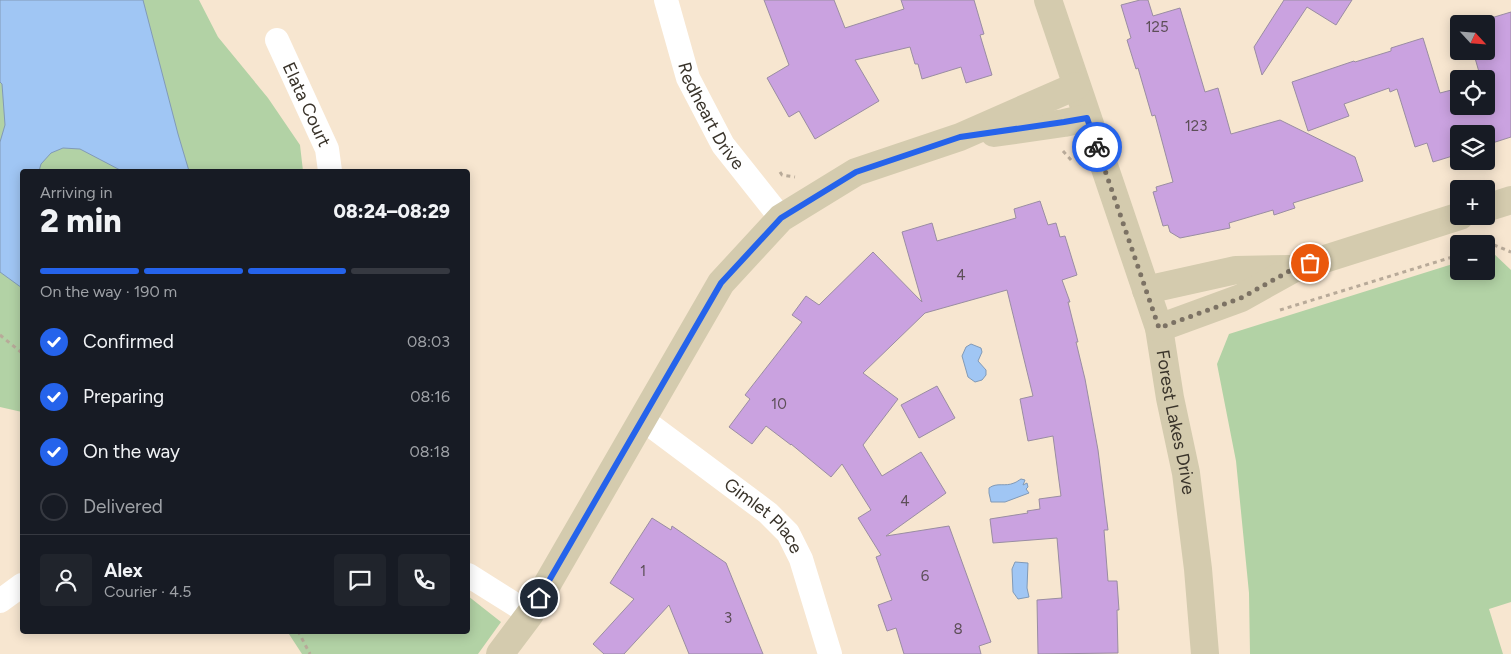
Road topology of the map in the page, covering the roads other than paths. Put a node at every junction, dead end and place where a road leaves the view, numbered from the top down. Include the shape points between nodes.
1 (666, 0) edge
2 (1048, 0) edge
3 (277, 40) dead end
4 (1076, 86) junction
5 (1087, 118) junction
6 (960, 137) junction
7 (330, 169) edge
8 (1511, 200) edge
9 (1495, 205) edge
10 (781, 218) junction
11 (1450, 219) edge
12 (1293, 269) junction
13 (1146, 290) junction
14 (1159, 328) junction
15 (642, 419) junction
16 (470, 576) edge
17 (20, 586) edge
18 (0, 601) edge
19 (530, 614) junction
20 (500, 654) edge
21 (830, 654) edge
22 (1205, 654) edge

1 - 10 street, Redheart Drive via 688,78 723,145
2 - 4 street, Forest Lakes Drive
3 - 7 street, Elata Court via 327,149
4 - 5 street, Forest Lakes Drive
4 - 6 street
5 - 6 street
5 - 13 street, Forest Lakes Drive
6 - 10 street via 856,172
8 - 9 street
10 - 15 street via 721,283
11 - 12 street
12 - 13 street via 1236,270
12 - 14 street via 1241,298
13 - 14 street, Forest Lakes Drive
14 - 22 street, Forest Lakes Drive via 1186,473
15 - 19 street
15 - 21 street, Gimlet Place via 768,513 788,533 801,559
16 - 19 street
17 - 18 street
19 - 20 street

